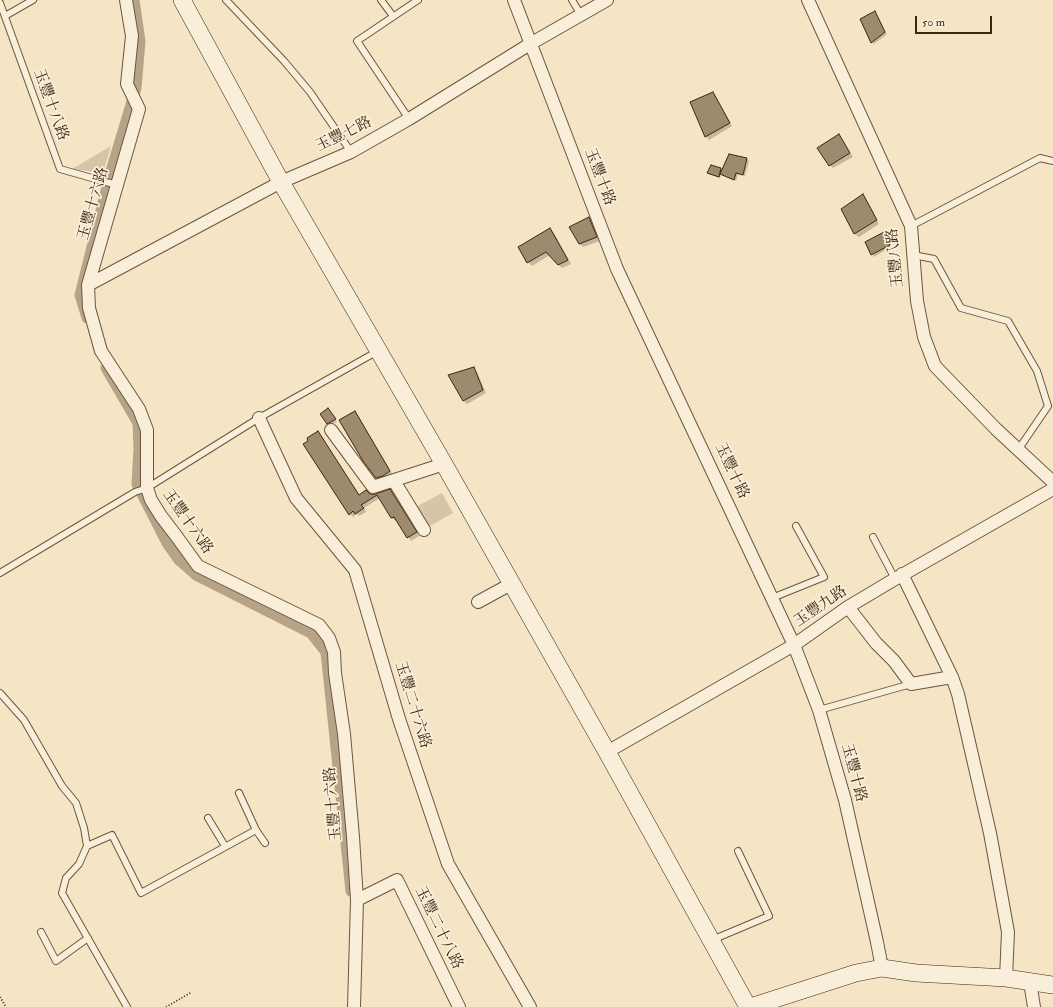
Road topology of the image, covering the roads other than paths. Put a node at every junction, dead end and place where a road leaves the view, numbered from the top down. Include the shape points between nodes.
1 (33, 0) edge
2 (126, 0) edge
3 (182, 0) edge
4 (226, 0) edge
5 (381, 0) edge
6 (418, 0) edge
7 (514, 0) edge
8 (572, 0) edge
9 (607, 0) edge
10 (808, 0) edge
11 (0, 3) edge
12 (581, 15) junction
13 (5, 16) junction
14 (393, 16) junction
15 (530, 44) junction
16 (409, 119) junction
17 (351, 152) junction
18 (1053, 161) edge
19 (281, 182) junction
20 (112, 183) junction
21 (911, 226) junction
22 (913, 255) junction
23 (88, 284) junction
24 (379, 351) junction
25 (259, 418) junction
26 (331, 430) dead end
27 (1018, 450) junction
28 (444, 464) junction
29 (394, 482) junction
30 (1053, 482) edge
31 (1053, 489) edge
32 (142, 490) junction
33 (796, 526) dead end
34 (424, 530) dead end
35 (873, 537) dead end
36 (0, 573) edge
37 (898, 576) junction
38 (511, 584) junction
39 (772, 598) junction
40 (478, 602) dead end
41 (848, 607) junction
42 (794, 645) junction
43 (952, 677) junction
44 (911, 684) junction
45 (0, 693) edge
46 (819, 710) junction
47 (607, 752) junction
48 (239, 793) dead end
49 (208, 818) dead end
50 (256, 830) junction
51 (265, 844) dead end
52 (87, 846) junction
53 (225, 846) junction
54 (738, 850) dead end
55 (357, 900) junction
56 (41, 932) dead end
57 (88, 938) junction
58 (712, 940) junction
59 (882, 968) junction
60 (1006, 978) junction
61 (1030, 982) junction
62 (1053, 985) edge
63 (127, 1007) edge
64 (354, 1007) edge
65 (459, 1007) edge
66 (530, 1007) edge
67 (749, 1007) edge
68 (1034, 1007) edge

1 - 13 lane
2 - 20 street, 玉豐十六路 via 132,36 128,84 139,109
3 - 19 main road
4 - 17 lane via 310,92
5 - 14 lane
6 - 14 lane
7 - 15 street, 玉豐十路
8 - 12 lane
9 - 12 street, 玉豐七路
10 - 21 street, 玉豐八路
11 - 13 lane, 玉豐十八路
12 - 15 street, 玉豐七路
13 - 20 lane, 玉豐十八路 via 60,169
14 - 16 lane via 357,41
15 - 16 street, 玉豐七路
15 - 39 street, 玉豐十路 via 617,269
16 - 17 street, 玉豐七路
17 - 19 street, 玉豐七路
18 - 21 lane via 1040,158
19 - 23 street, 玉豐七路
19 - 24 main road
20 - 23 street, 玉豐十六路
21 - 22 street, 玉豐八路
22 - 27 street, 玉豐八路 via 917,301 924,337 936,366
22 - 27 lane via 934,258 961,308 1008,321 1037,371 1048,406
23 - 32 street, 玉豐十六路 via 89,308 102,351 139,409 147,430
24 - 25 lane
24 - 28 main road
25 - 32 lane
25 - 66 street, 玉豐二十六路 via 296,498 355,570 399,719 448,864
26 - 29 street via 373,487
27 - 30 street, 玉豐八路
28 - 29 street
28 - 38 main road
29 - 34 street
31 - 37 street, 玉豐九路
32 - 36 lane
32 - 55 street, 玉豐十六路 via 198,566 319,625 329,638 334,652 344,734
33 - 39 lane via 824,577
35 - 37 lane
37 - 41 street, 玉豐九路
37 - 43 street
38 - 40 street
38 - 47 main road
39 - 42 street, 玉豐十路
41 - 42 street, 玉豐九路
41 - 44 street
42 - 46 street, 玉豐十路
42 - 47 street, 玉豐九路
43 - 44 street
43 - 60 street via 990,833 1008,932
44 - 46 lane
45 - 52 lane via 24,720 62,786 76,803
46 - 59 street, 玉豐十路 via 845,800
47 - 58 main road
48 - 50 lane
49 - 53 lane
50 - 51 lane
50 - 53 lane
52 - 53 lane via 112,835 141,893
52 - 57 lane via 79,864 66,878 62,893
54 - 58 lane via 769,916
55 - 64 street, 玉豐十六路
55 - 65 street, 玉豐二十八路 via 397,880
56 - 57 lane via 56,961
57 - 63 lane
58 - 67 main road
59 - 60 main road via 916,973
59 - 67 main road via 856,973
60 - 61 main road
61 - 62 main road
61 - 68 street

